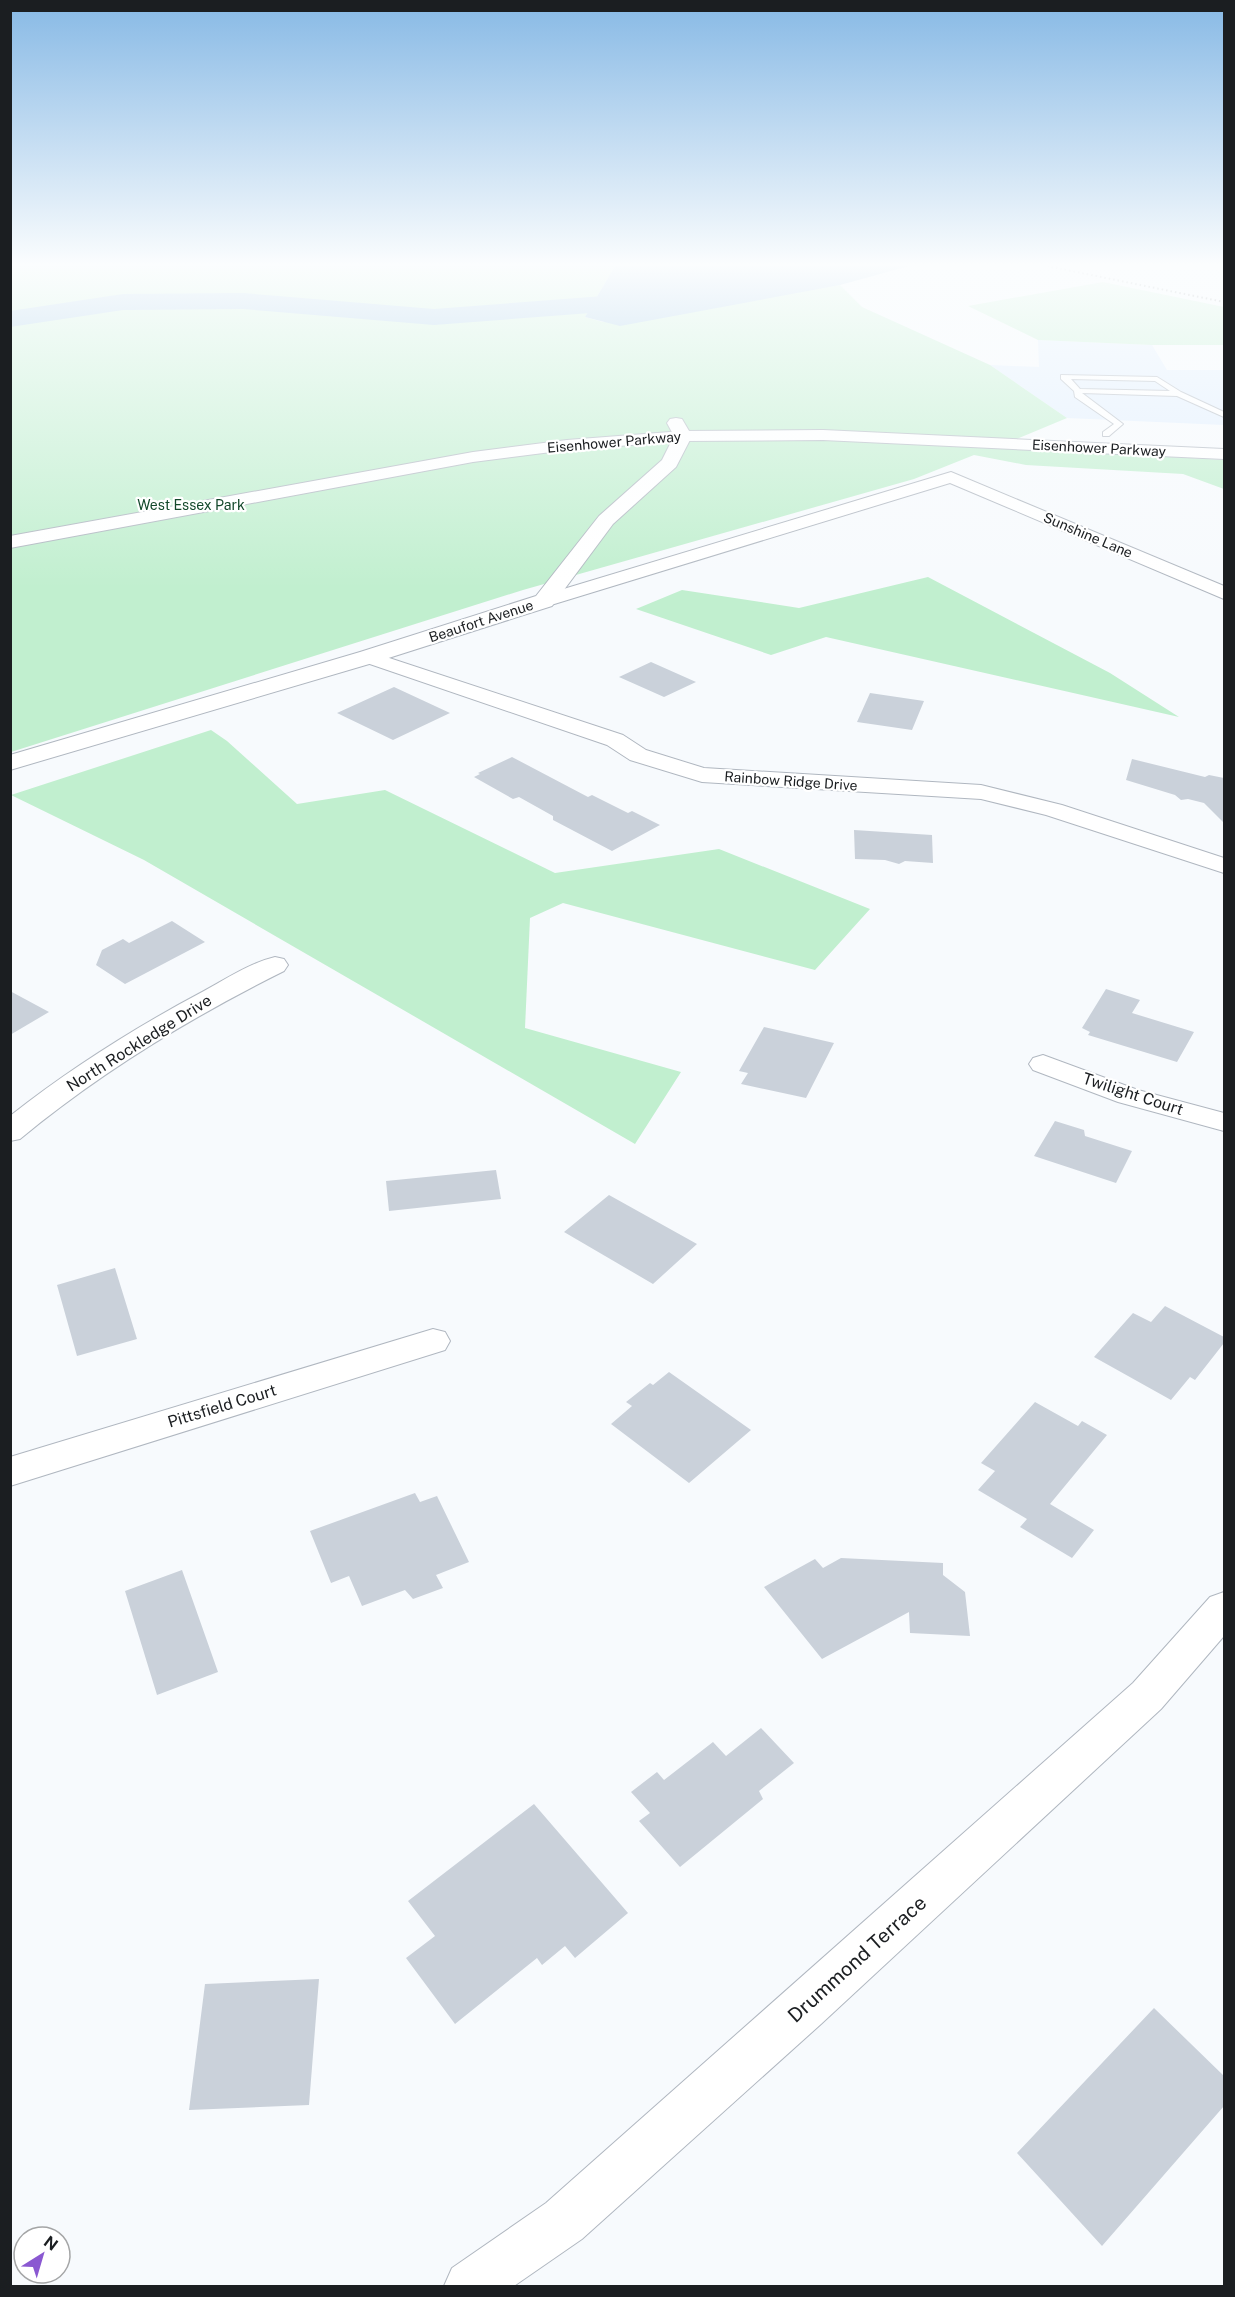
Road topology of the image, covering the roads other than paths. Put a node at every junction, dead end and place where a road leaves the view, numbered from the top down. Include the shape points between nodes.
1 (1078, 391) junction
2 (1178, 394) junction
3 (1224, 415) edge
4 (680, 430) junction
5 (1106, 434) junction
6 (1224, 439) edge
7 (1224, 454) edge
8 (951, 477) joint
9 (173, 494) dead end
10 (10, 542) edge
11 (1224, 593) edge
12 (544, 601) junction
13 (368, 657) junction
14 (10, 763) edge
15 (1224, 866) edge
16 (275, 965) dead end
17 (1043, 1064) dead end
18 (1224, 1122) edge
19 (10, 1131) edge
20 (433, 1341) dead end
21 (10, 1472) edge
22 (1224, 1609) edge
23 (471, 2286) edge

1 - 2 lane
1 - 2 lane via 1064,377 1157,379
1 - 5 lane via 1078,395 1119,424
2 - 3 lane
4 - 5 main road, Eisenhower Parkway via 757,419
4 - 7 main road, Eisenhower Parkway
4 - 9 main road, Eisenhower Parkway via 559,431 451,445
4 - 10 main road, Eisenhower Parkway via 473,457
4 - 12 main road via 678,453 667,469 606,520
5 - 6 main road, Eisenhower Parkway
8 - 11 street, Sunshine Lane
8 - 12 street, Beaufort Avenue
12 - 13 main road, Beaufort Avenue
13 - 14 main road, Beaufort Avenue
13 - 15 street, Rainbow Ridge Drive via 615,740 638,755 702,775 981,792 1054,810
16 - 19 street, North Rockledge Drive via 201,1002 123,1049
17 - 18 street, Twilight Court via 1128,1096
20 - 21 street, Pittsfield Court
22 - 23 street, Drummond Terrace via 1147,1696 804,2007 564,2222

